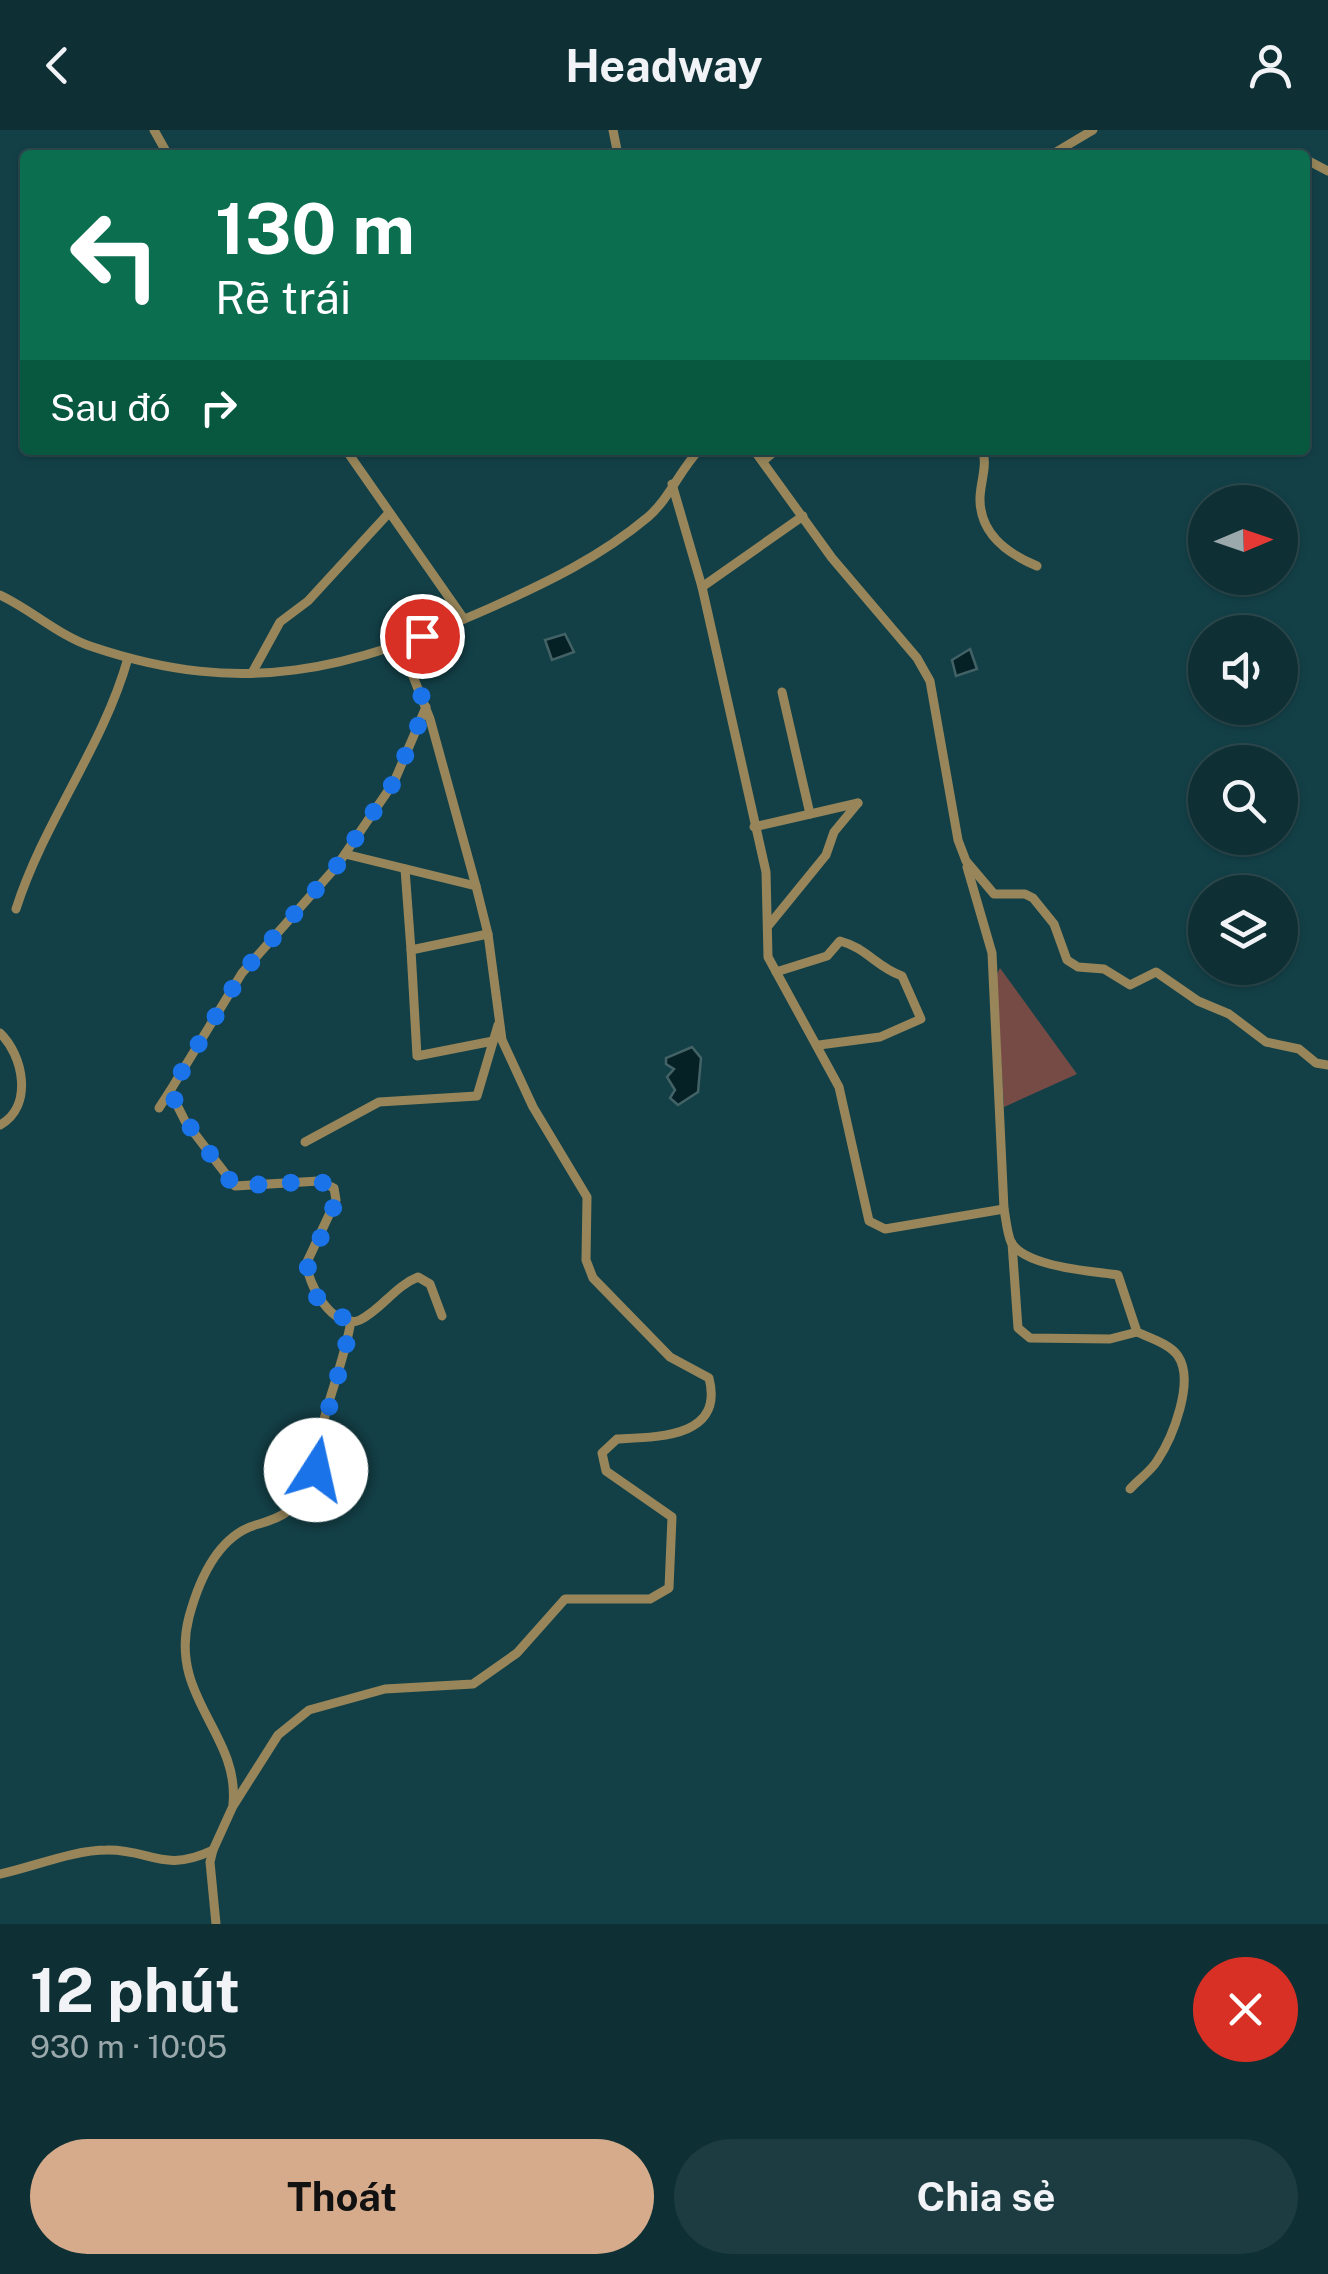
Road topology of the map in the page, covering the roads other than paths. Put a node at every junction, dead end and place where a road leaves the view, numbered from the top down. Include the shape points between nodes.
1 (1070, 130) edge
2 (1093, 130) edge
3 (1073, 142) junction
4 (1059, 150) edge
5 (349, 455) edge
6 (695, 455) edge
7 (758, 455) edge
8 (770, 455) edge
9 (985, 455) edge
10 (763, 461) junction
11 (672, 484) junction
12 (387, 515) junction
13 (803, 516) junction
14 (1037, 566) dead end
15 (702, 588) junction
16 (0, 595) edge
17 (464, 619) junction
18 (401, 646) junction
19 (128, 658) junction
20 (252, 673) junction
21 (782, 692) dead end
22 (426, 707) junction
23 (810, 814) junction
24 (754, 827) junction
25 (345, 854) junction
26 (966, 861) junction
27 (405, 868) junction
28 (476, 886) junction
29 (16, 909) dead end
30 (769, 925) junction
31 (488, 934) junction
32 (411, 950) junction
33 (776, 972) junction
34 (498, 1025) junction
35 (0, 1033) edge
36 (492, 1041) junction
37 (819, 1044) junction
38 (1328, 1064) edge
39 (170, 1091) junction
40 (159, 1108) dead end
41 (0, 1125) edge
42 (305, 1142) dead end
43 (1004, 1210) junction
44 (1012, 1243) junction
45 (442, 1316) dead end
46 (351, 1322) junction
47 (1138, 1332) junction
48 (1130, 1489) dead end
49 (233, 1806) junction
50 (214, 1850) junction
51 (0, 1874) edge
52 (216, 1924) edge

1 - 3 street
2 - 3 street
3 - 4 street
5 - 12 street
6 - 11 street
7 - 10 street
8 - 10 street
9 - 14 street via 980,494 988,532
10 - 13 street
11 - 15 street
11 - 17 street via 653,512 590,560
12 - 17 street
12 - 20 street via 280,622
13 - 15 street
13 - 26 street via 930,681
15 - 24 street
16 - 19 street via 73,639
17 - 18 street
18 - 20 street via 360,660
18 - 22 street
19 - 20 street
19 - 29 street via 116,698
21 - 23 street
22 - 25 street via 394,782
22 - 28 street
23 - 24 street
23 - 30 street via 858,803
24 - 30 street via 766,872
25 - 27 street
25 - 39 street via 242,973
26 - 38 street via 994,894 1033,898 1054,924 1066,960 1078,967 1104,969 1130,985 1156,972 1266,1042 1298,1048
26 - 43 street via 992,953
27 - 28 street
27 - 32 street
28 - 31 street
30 - 33 street via 768,958
31 - 32 street
31 - 34 street
32 - 36 street via 416,1056
33 - 37 street
33 - 37 street via 827,956 840,941 864,947 879,968 902,976 921,1019 880,1037
34 - 36 street
34 - 49 street via 533,1107 587,1197 586,1260 593,1278 670,1358 708,1378 714,1400 696,1422 665,1437 617,1439 602,1454 606,1471 672,1518 669,1588 650,1599 565,1600 517,1653 473,1684 385,1689 308,1710 278,1735
35 - 41 street via 15,1051 21,1077 16,1108
36 - 42 street via 477,1096 379,1102
37 - 43 street via 842,1098 873,1226 885,1230
39 - 40 street
39 - 46 street via 234,1186 319,1181 334,1188 336,1200 307,1274 323,1306
43 - 44 street
44 - 47 street via 1050,1264 1118,1275
44 - 47 street via 1018,1328 1030,1338 1110,1339
45 - 46 street via 430,1284 418,1277
46 - 49 street via 306,1494 212,1558 189,1617 185,1672 228,1768
47 - 48 street via 1180,1358 1184,1394 1157,1461
49 - 50 street
50 - 51 street via 195,1859 156,1861 108,1850
50 - 52 street

